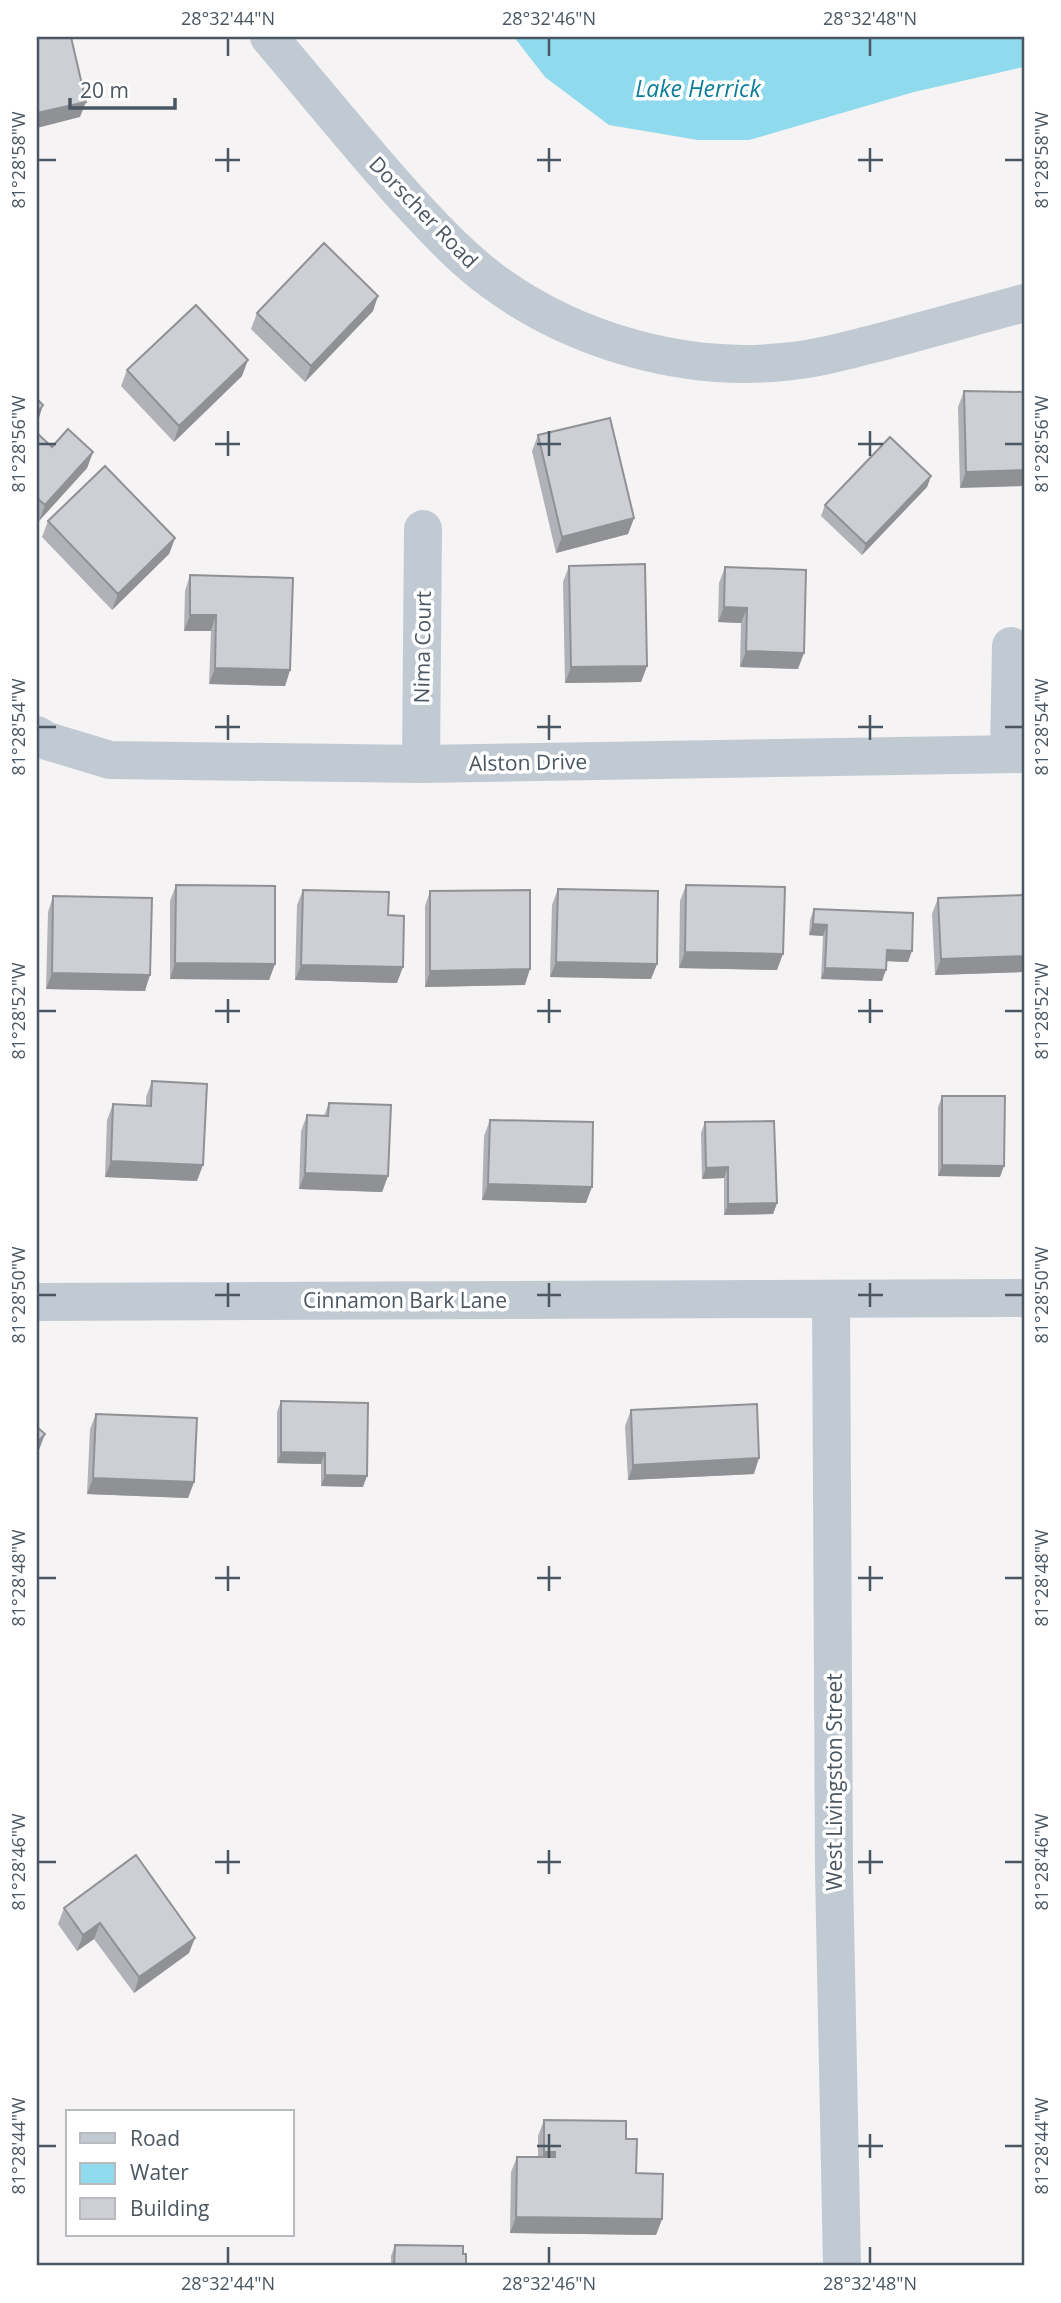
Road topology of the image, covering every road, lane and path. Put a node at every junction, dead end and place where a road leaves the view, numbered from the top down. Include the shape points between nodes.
1 (269, 37) edge
2 (1024, 303) edge
3 (423, 529) dead end
4 (1010, 646) dead end
5 (37, 735) edge
6 (1017, 754) edge
7 (421, 764) junction
8 (1024, 1298) edge
9 (831, 1299) junction
10 (37, 1302) edge
11 (842, 2266) edge

1 - 2 street, Dorscher Road via 440,234 493,281 553,320 621,344 669,357 782,362 831,355
3 - 7 street, Nima Court
4 - 6 street
5 - 7 street, Alston Drive via 110,760
6 - 7 street, Alston Drive
8 - 9 street, Cinnamon Bark Lane
9 - 10 street, Cinnamon Bark Lane
9 - 11 street, West Livingston Street via 834,1871

